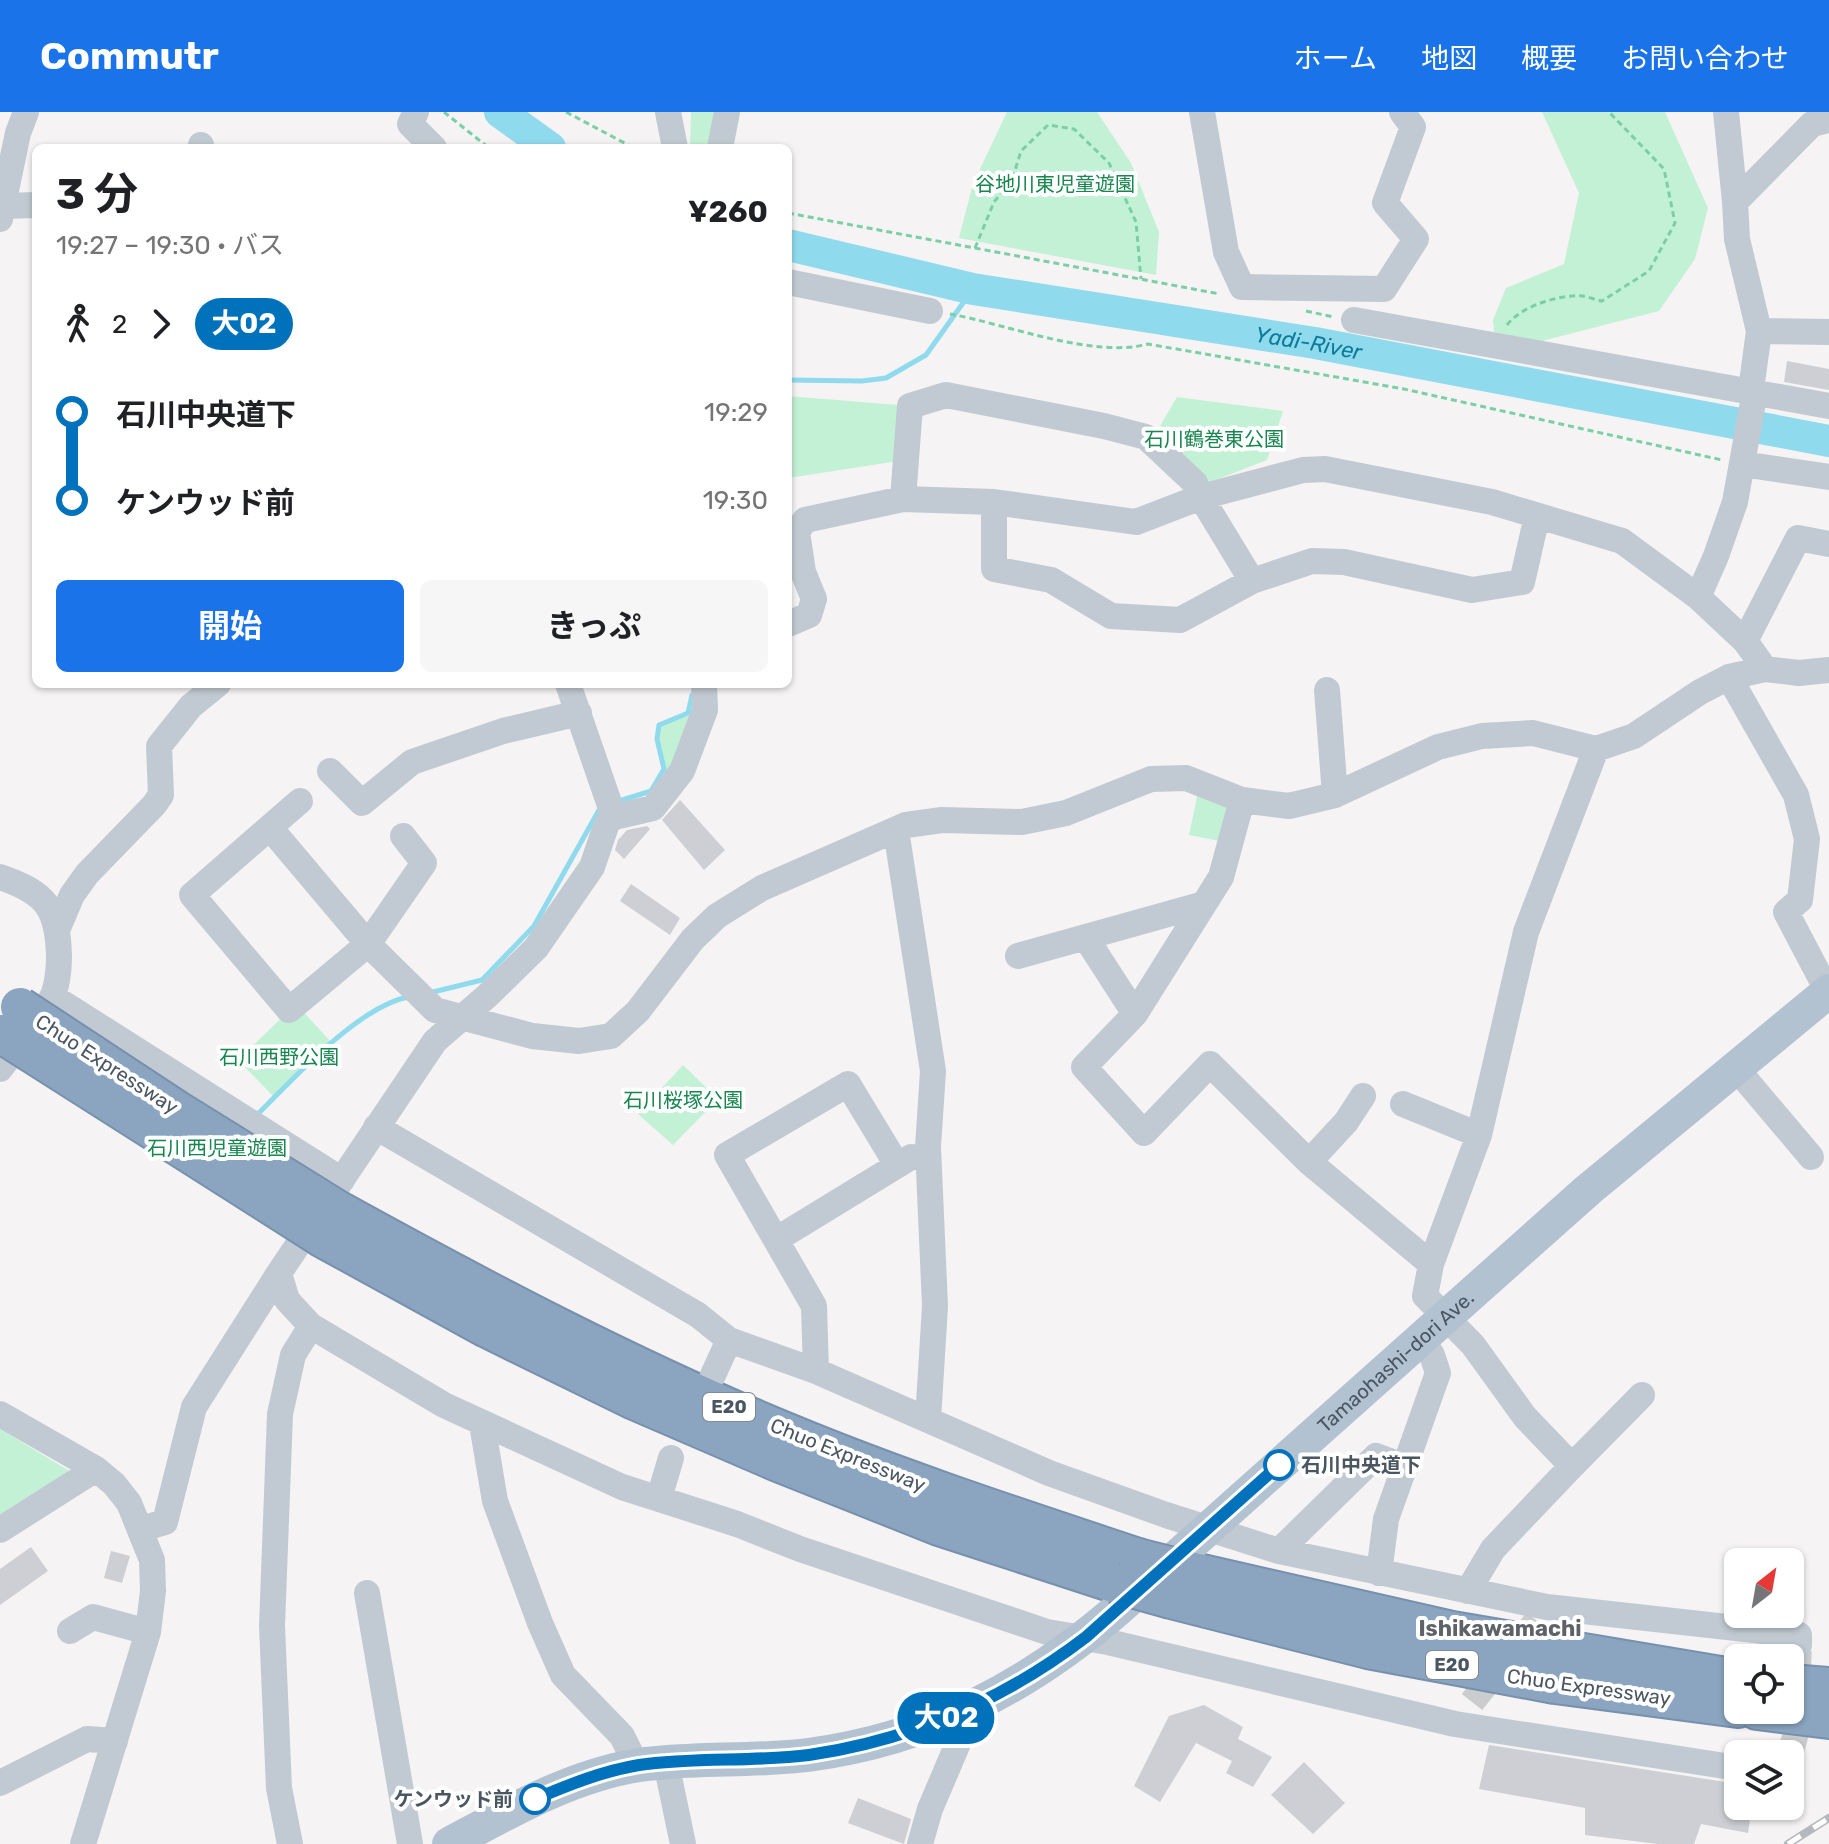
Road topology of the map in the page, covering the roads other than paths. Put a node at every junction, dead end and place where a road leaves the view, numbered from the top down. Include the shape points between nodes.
1 (26, 112) edge
2 (416, 112) edge
3 (668, 112) edge
4 (727, 112) edge
5 (1202, 112) edge
6 (1402, 112) edge
7 (1726, 112) edge
8 (1829, 120) edge
9 (430, 144) edge
10 (674, 144) edge
11 (721, 144) edge
12 (1735, 202) junction
13 (32, 206) edge
14 (2, 212) edge
15 (792, 283) edge
16 (930, 311) dead end
17 (1354, 320) road end
18 (1759, 331) junction
19 (1829, 332) edge
20 (1753, 393) junction
21 (1829, 406) edge
22 (1742, 461) junction
23 (1829, 477) edge
24 (1201, 497) junction
25 (903, 499) junction
26 (994, 502) junction
27 (1537, 516) junction
28 (1829, 544) edge
29 (1252, 581) junction
30 (1698, 597) junction
31 (792, 622) edge
32 (1745, 641) junction
33 (1765, 669) junction
34 (1829, 670) edge
35 (1729, 677) junction
36 (213, 688) edge
37 (570, 688) edge
38 (704, 688) edge
39 (1327, 690) dead end
40 (579, 713) junction
41 (1596, 749) junction
42 (330, 771) dead end
43 (1335, 795) junction
44 (1242, 800) junction
45 (300, 801) dead end
46 (611, 807) junction
47 (271, 829) junction
48 (896, 830) junction
49 (403, 836) dead end
50 (0, 877) edge
51 (1204, 904) junction
52 (58, 928) junction
53 (1086, 938) junction
54 (368, 944) junction
55 (1018, 956) dead end
56 (1826, 1001) edge
57 (1135, 1014) junction
58 (461, 1019) junction
59 (12, 1022) edge
60 (1735, 1067) junction
61 (1363, 1096) dead end
62 (1403, 1104) dead end
63 (376, 1127) junction
64 (1479, 1135) junction
65 (928, 1147) junction
66 (1811, 1157) dead end
67 (1309, 1162) junction
68 (897, 1165) junction
69 (335, 1210) junction
70 (777, 1239) junction
71 (1431, 1264) junction
72 (279, 1273) junction
73 (311, 1326) junction
74 (1433, 1327) junction
75 (729, 1340) junction
76 (816, 1371) junction
77 (713, 1375) dead end
78 (1642, 1395) dead end
79 (0, 1414) edge
80 (928, 1420) junction
81 (482, 1424) junction
82 (671, 1458) dead end
83 (1403, 1466) junction
84 (1572, 1466) junction
85 (96, 1469) junction
86 (659, 1498) junction
87 (141, 1529) junction
88 (1207, 1529) junction
89 (0, 1530) edge
90 (1279, 1551) junction
91 (1379, 1573) junction
92 (1180, 1585) junction
93 (1468, 1591) junction
94 (367, 1593) dead end
95 (70, 1631) dead end
96 (148, 1632) junction
97 (1086, 1637) junction
98 (1799, 1644) edge
99 (1724, 1677) edge
100 (1804, 1685) edge
101 (1829, 1687) edge
102 (1472, 1702) tunnel mouth
103 (1724, 1706) edge
104 (973, 1708) junction
105 (1804, 1716) edge
106 (1829, 1719) edge
107 (1455, 1724) junction
108 (115, 1741) junction
109 (652, 1764) junction
110 (1724, 1766) edge
111 (3, 1773) edge
112 (83, 1844) edge
113 (290, 1844) edge
114 (410, 1844) edge
115 (449, 1844) edge
116 (683, 1844) edge
117 (920, 1844) edge

1 - 14 street
2 - 9 street via 410,124
3 - 10 street
4 - 11 street
5 - 6 street via 1226,252 1242,287 1384,289 1416,239 1385,203 1413,127
7 - 12 street
8 - 12 street via 1812,124
12 - 18 street via 1737,239
13 - 14 street
15 - 16 street
17 - 20 street
18 - 19 street
18 - 20 street
20 - 21 street
20 - 22 street
22 - 23 street
22 - 30 street via 1735,502
24 - 25 street via 1195,483 1146,437 946,395 910,406
24 - 26 street via 1136,522
24 - 27 street via 1325,469
24 - 29 street
25 - 26 street
25 - 31 street via 805,520 797,532 803,572 814,599 809,615
26 - 29 street via 994,569 1051,580 1111,616 1180,620
27 - 29 street via 1522,582 1472,590 1344,562 1312,561
27 - 30 street via 1622,541
28 - 32 street via 1798,538
30 - 32 street
32 - 33 street
33 - 34 street
33 - 35 street
35 - 41 street via 1634,736
35 - 56 street via 1796,795 1807,839 1800,900 1786,912
36 - 52 street via 159,746 161,795 87,874
37 - 40 street
38 - 46 street via 705,710 682,771 653,808
39 - 43 street
40 - 42 street via 503,731 412,762 362,803
40 - 46 street
41 - 43 street via 1533,733 1482,736 1438,747
41 - 64 street via 1526,932
43 - 44 street via 1289,806
44 - 48 street via 1186,778 1151,779 1066,813 1022,822 942,820
44 - 51 street via 1221,877
45 - 47 street
46 - 58 street via 592,867 536,948
47 - 54 street
47 - 54 street via 192,895 289,1010
48 - 58 street via 762,888 717,916 611,1036 579,1041 532,1036
48 - 65 street via 933,1071
49 - 54 street via 424,863
50 - 52 street via 35,893 50,908
51 - 53 street
51 - 57 street
52 - 59 street via 59,965
53 - 55 street
53 - 57 street
54 - 58 street via 435,1010
56 - 60 main road, Tamaohashi-dori Ave.
57 - 67 street via 1084,1067 1144,1133 1210,1064
58 - 63 street via 435,1041
59 - 69 highway, Chuo Expressway / E20, bridge
59 - 69 street
60 - 66 street
60 - 74 main road, Tamaohashi-dori Ave.
61 - 67 street
62 - 64 street
63 - 69 street
63 - 75 street via 698,1315
64 - 71 street
65 - 68 street
65 - 80 street via 935,1306
67 - 71 street
68 - 70 street
68 - 70 street via 848,1084 727,1155
69 - 72 street
69 - 92 highway, Chuo Expressway / E20, bridge via 487,1328 632,1399 939,1526
70 - 76 street via 814,1306
71 - 74 street via 1425,1296
72 - 73 street via 287,1300
72 - 87 street via 194,1407 165,1522
73 - 81 street
73 - 113 street via 293,1355 280,1414 272,1626 279,1788
74 - 83 street via 1432,1355 1438,1373
74 - 84 street via 1473,1345 1525,1417
74 - 88 main road, Tamaohashi-dori Ave.
75 - 76 street
75 - 77 street
76 - 80 street
78 - 84 street
79 - 85 street
80 - 88 street via 1049,1473
81 - 86 street via 622,1487
81 - 109 street via 495,1501 563,1675
82 - 86 street
83 - 90 street via 1376,1456
83 - 91 street via 1386,1519
84 - 93 street via 1493,1549
85 - 87 street via 129,1503
85 - 89 street
86 - 97 street via 1047,1632
87 - 96 street via 152,1560
88 - 90 street
88 - 97 main road, Tamaohashi-dori Ave.
90 - 91 street
91 - 93 street
92 - 99 highway, Chuo Expressway / E20
92 - 103 highway, Chuo Expressway / E20 via 1383,1652 1555,1684
93 - 98 street via 1542,1613 1799,1635
94 - 114 street
95 - 96 street via 93,1617
96 - 108 street
97 - 104 main road, Tamaohashi-dori Ave. via 1054,1662
97 - 107 street
100 - 101 highway
102 - 107 street
104 - 109 main road, Tamaohashi-dori Ave. via 894,1736 807,1755
104 - 117 street
105 - 106 highway
107 - 110 street
108 - 111 street via 87,1739
108 - 112 street
109 - 115 main road, Tamaohashi-dori Ave. via 572,1784
109 - 116 street

